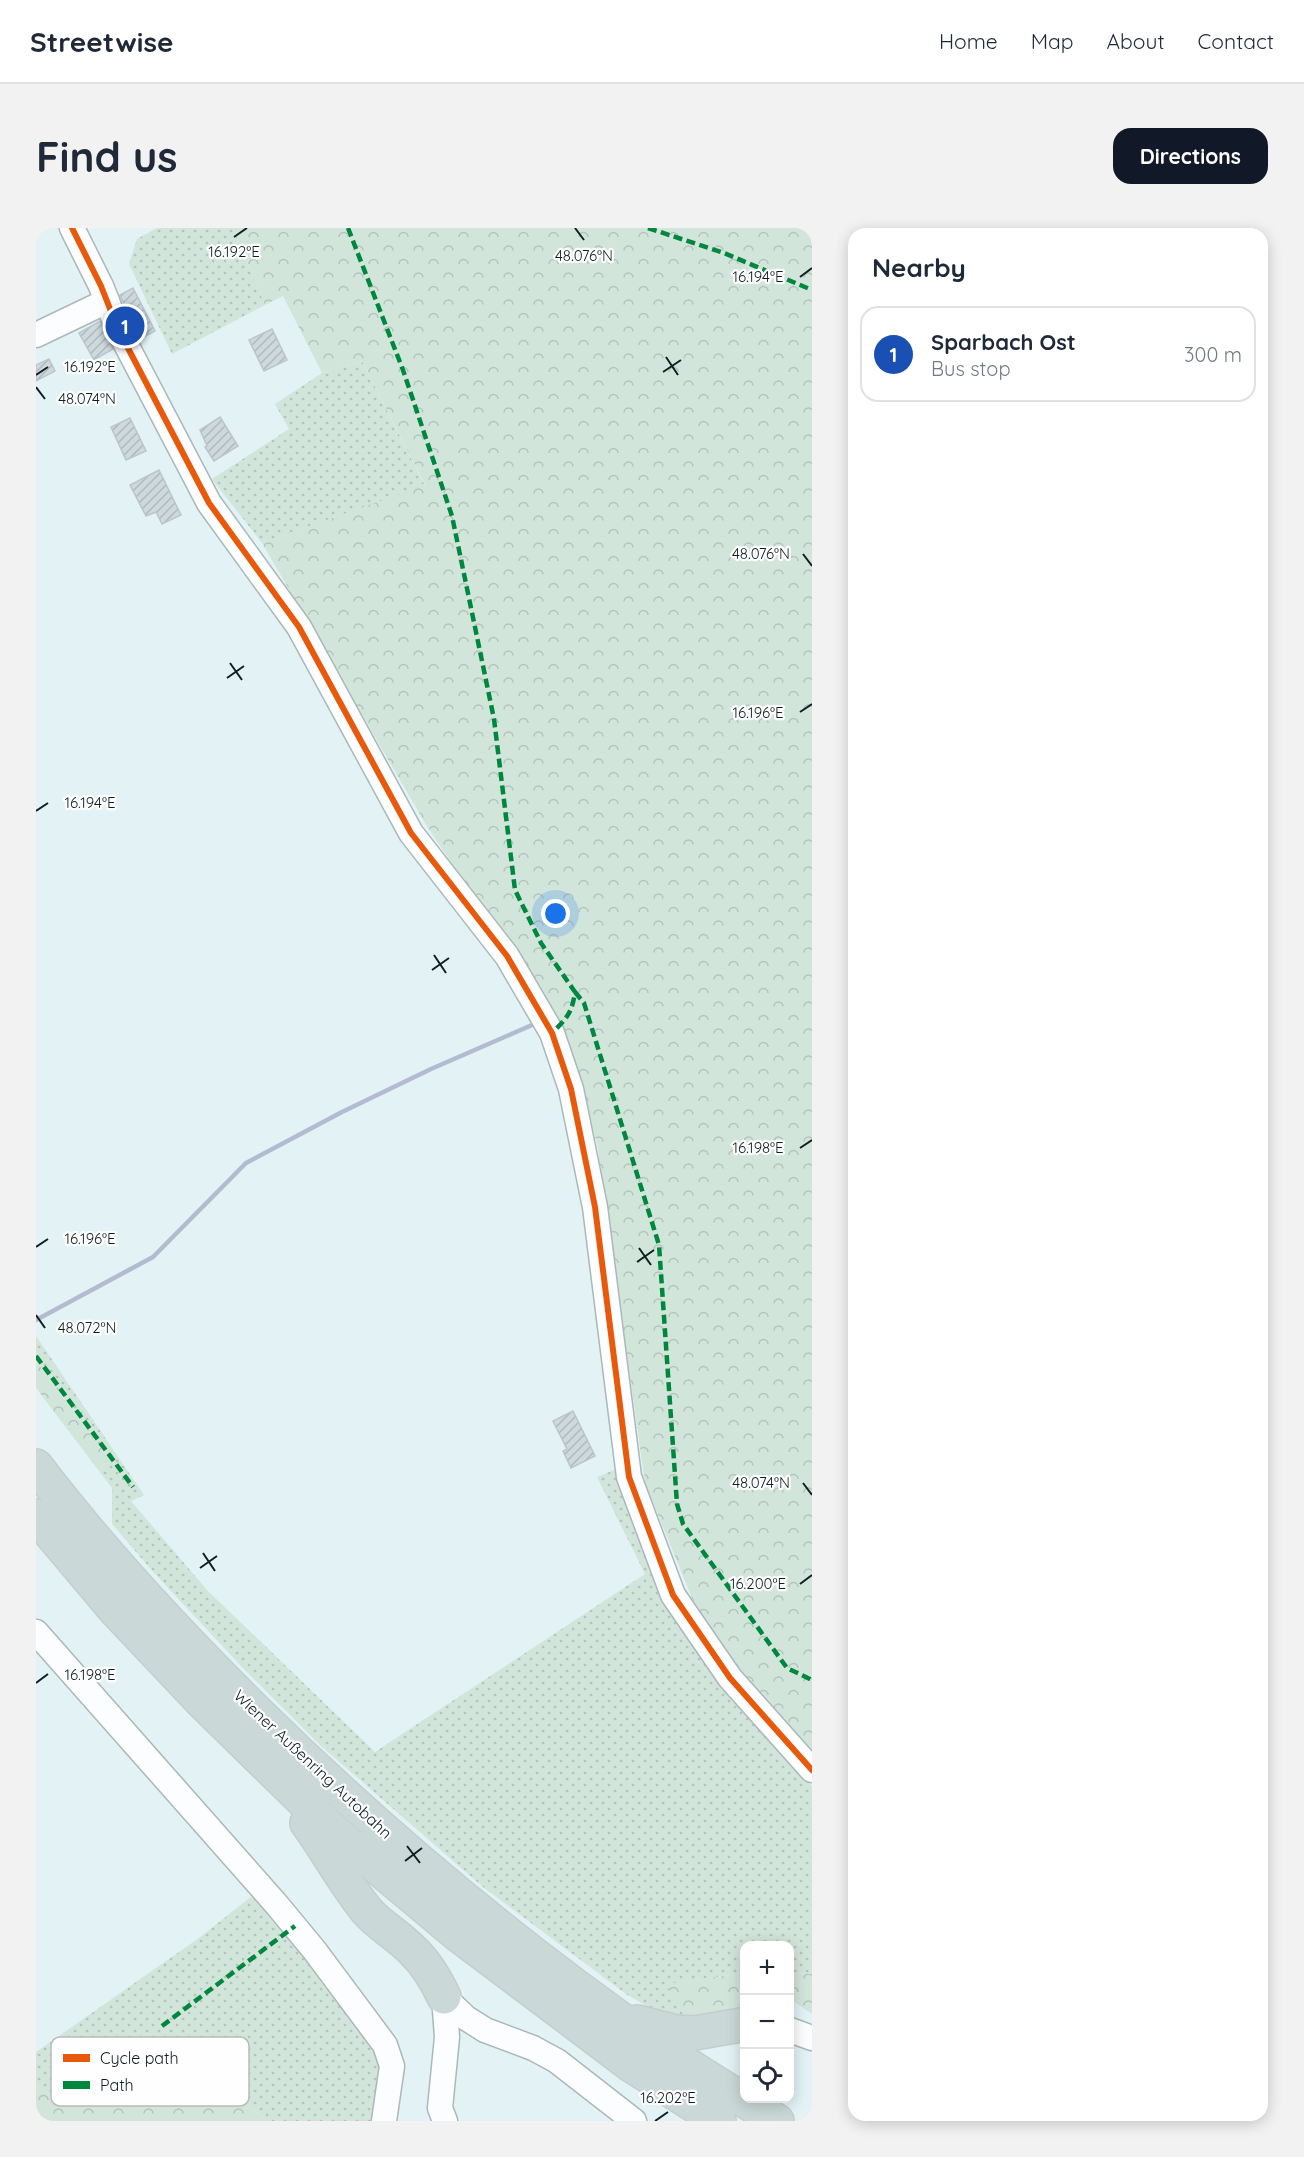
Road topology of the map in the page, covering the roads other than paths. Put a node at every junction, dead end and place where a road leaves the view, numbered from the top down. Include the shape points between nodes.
1 (72, 228) edge
2 (107, 301) junction
3 (36, 335) edge
4 (36, 1466) edge
5 (36, 1516) edge
6 (36, 1632) edge
7 (261, 1761) junction
8 (812, 1770) edge
9 (444, 1997) junction
10 (618, 2017) junction
11 (740, 2025) edge
12 (794, 2032) edge
13 (812, 2038) edge
14 (384, 2121) edge
15 (445, 2121) edge
16 (634, 2121) edge
17 (719, 2121) edge
18 (777, 2121) edge

1 - 2 street
2 - 3 street
2 - 8 street via 209,503 299,627 411,833 507,956 552,1033 571,1089 596,1207 629,1477 674,1595 730,1678
4 - 10 highway, Wiener Außenring Autobahn via 195,1652 321,1776 485,1916
5 - 7 highway, Wiener Außenring Autobahn via 115,1610
6 - 14 street via 277,1905 385,2045 393,2066
7 - 9 highway via 326,1848 345,1884 370,1914 413,1950 432,1973
7 - 17 highway, Wiener Außenring Autobahn via 335,1832 457,1934 631,2065
9 - 15 street via 447,2037 440,2108
9 - 16 street via 485,2030 557,2061
10 - 11 highway via 676,2032
10 - 18 highway, Wiener Außenring Autobahn
12 - 13 street

